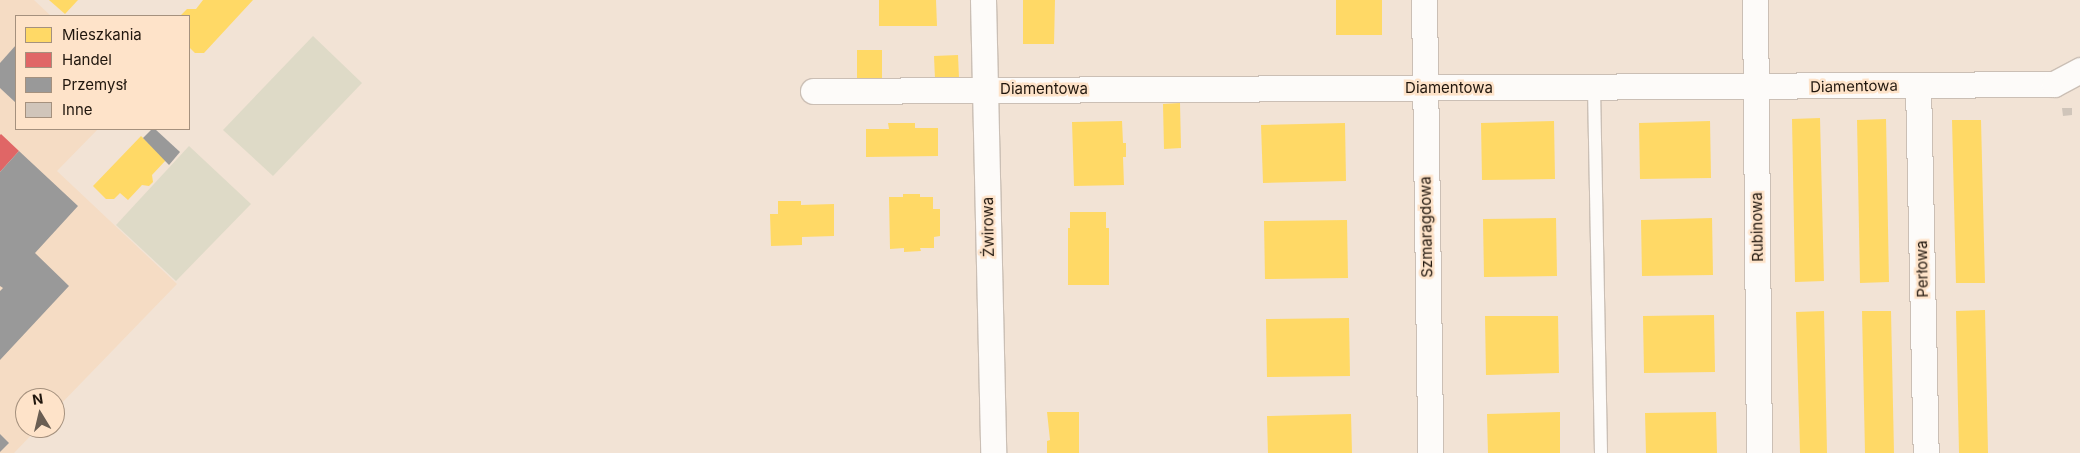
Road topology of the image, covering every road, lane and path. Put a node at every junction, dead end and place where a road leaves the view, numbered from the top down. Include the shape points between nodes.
1 (983, 0) edge
2 (1424, 0) edge
3 (1755, 0) edge
4 (2080, 70) edge
5 (1918, 85) junction
6 (1755, 87) junction
7 (1424, 88) junction
8 (1594, 88) junction
9 (985, 90) junction
10 (813, 91) dead end
11 (993, 453) edge
12 (1430, 453) edge
13 (1601, 453) edge
14 (1760, 453) edge
15 (1926, 453) edge

1 - 9 street, Żwirowa
2 - 7 street, Szmaragdowa
3 - 6 street, Rubinowa
4 - 5 street, Diamentowa via 2054,84
5 - 6 street, Diamentowa
5 - 15 street, Perłowa
6 - 8 street, Diamentowa
6 - 14 street, Rubinowa
7 - 8 street, Diamentowa
7 - 9 street, Diamentowa
7 - 12 street, Szmaragdowa
8 - 13 lane
9 - 10 street, Diamentowa
9 - 11 street, Żwirowa

